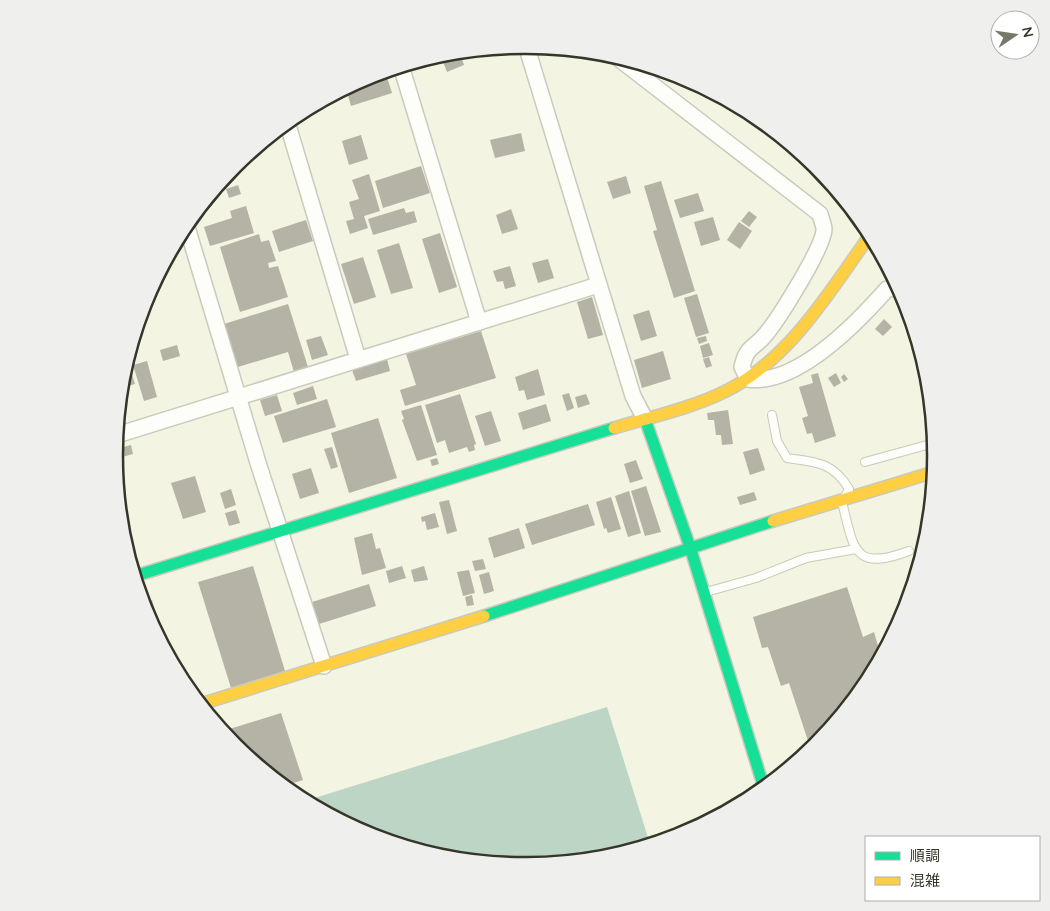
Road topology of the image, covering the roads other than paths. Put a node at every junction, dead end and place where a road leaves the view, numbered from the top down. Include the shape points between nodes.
1 (529, 54) edge
2 (630, 67) edge
3 (403, 73) edge
4 (289, 130) edge
5 (189, 235) edge
6 (865, 242) edge
7 (598, 285) junction
8 (890, 289) edge
9 (479, 322) junction
10 (358, 359) junction
11 (748, 379) junction
12 (238, 397) junction
13 (772, 415) dead end
14 (645, 419) junction
15 (124, 432) edge
16 (927, 446) edge
17 (865, 462) dead end
18 (926, 475) edge
19 (842, 502) junction
20 (279, 531) junction
21 (690, 546) junction
22 (856, 549) junction
23 (909, 551) dead end
24 (142, 574) edge
25 (704, 592) junction
26 (324, 666) junction
27 (208, 702) edge
28 (762, 780) edge

1 - 7 street
2 - 11 street via 820,214 824,229 788,302 765,335 745,352 742,367
3 - 9 street
4 - 10 street
5 - 12 street
6 - 11 street via 796,334
7 - 9 street
7 - 14 street via 633,396
8 - 11 street via 847,332 814,356 762,381
9 - 10 street
10 - 12 street
11 - 14 street via 727,391
12 - 15 street
12 - 20 street
13 - 19 lane via 777,441 788,458 823,464 841,476 849,489
14 - 20 street
14 - 21 street
16 - 17 lane
18 - 19 street
19 - 21 street
19 - 22 lane
20 - 24 street
20 - 26 street
21 - 25 street
21 - 26 street via 494,613
22 - 23 lane via 867,559 887,559
22 - 25 lane via 806,558 756,578
25 - 28 street
26 - 27 street

